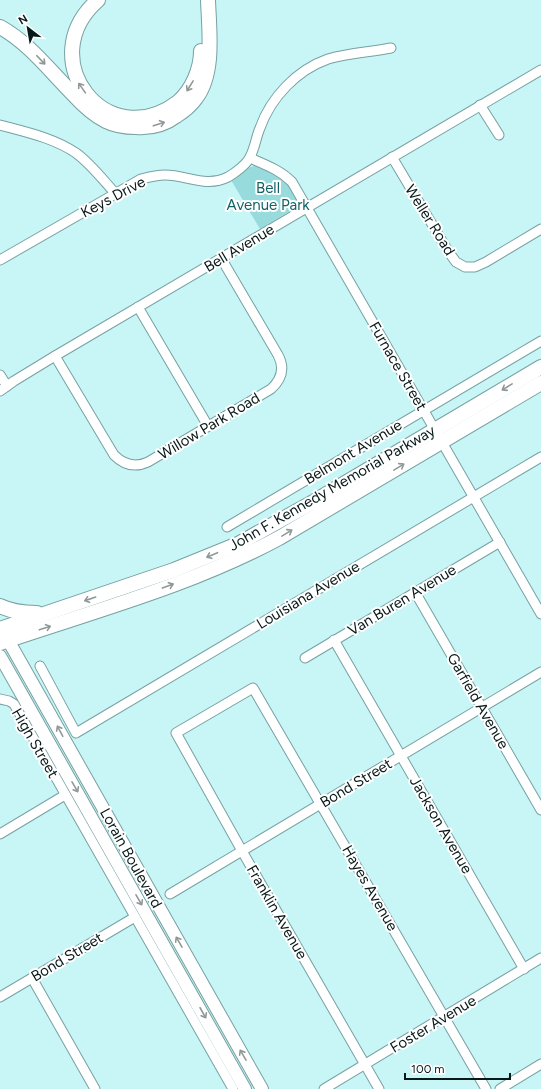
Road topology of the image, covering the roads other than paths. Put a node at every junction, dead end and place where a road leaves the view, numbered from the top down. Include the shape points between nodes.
1 (98, 0) edge
2 (204, 4) edge
3 (0, 27) edge
4 (391, 48) dead end
5 (541, 70) edge
6 (480, 105) junction
7 (0, 125) edge
8 (499, 136) dead end
9 (392, 157) junction
10 (250, 158) junction
11 (115, 193) junction
12 (306, 208) junction
13 (541, 229) edge
14 (1, 258) edge
15 (221, 258) junction
16 (138, 307) junction
17 (541, 341) edge
18 (56, 356) junction
19 (541, 367) edge
20 (0, 375) edge
21 (541, 383) edge
22 (3, 388) edge
23 (424, 410) junction
24 (208, 426) junction
25 (435, 430) junction
26 (442, 442) junction
27 (541, 457) edge
28 (474, 497) junction
29 (227, 526) dead end
30 (500, 542) junction
31 (415, 592) junction
32 (0, 606) edge
33 (48, 613) junction
34 (541, 614) edge
35 (2, 633) edge
36 (334, 640) junction
37 (0, 656) edge
38 (305, 658) dead end
39 (40, 666) dead end
40 (541, 672) edge
41 (0, 674) edge
42 (17, 686) junction
43 (0, 699) edge
44 (482, 707) junction
45 (176, 733) joint
46 (401, 756) junction
47 (65, 795) junction
48 (321, 804) junction
49 (541, 810) edge
50 (0, 834) edge
51 (242, 852) junction
52 (170, 894) dead end
53 (135, 917) junction
54 (541, 958) edge
55 (524, 969) junction
56 (32, 978) junction
57 (0, 997) edge
58 (444, 1017) junction
59 (365, 1064) junction
60 (541, 1064) edge
61 (95, 1089) edge
62 (233, 1089) edge
63 (246, 1089) edge
64 (262, 1089) edge
65 (324, 1089) edge
66 (379, 1089) edge
67 (486, 1089) edge
68 (500, 1089) edge

2 -> 1 highway via 201,55 193,84 180,100 166,110 134,118 118,116 102,108 82,88 74,72 74,36 82,18
3 -> 2 highway via 20,39 97,116 117,125 144,128 174,118 187,109 203,88 209,65
4 - 10 street via 329,59 298,75 277,97 265,116
5 - 6 street, Bell Avenue
6 - 8 street
6 - 9 street, Bell Avenue
7 - 11 street via 64,146 84,160
9 - 12 street, Bell Avenue
9 - 13 street, Weller Road via 448,251 456,262 464,267 475,267 486,262
10 - 11 street, Keys Drive via 228,177 215,182 201,182 177,176 153,176
10 - 12 street, Furnace Street via 285,175 292,182
11 - 14 street, Keys Drive
12 - 15 street, Bell Avenue
12 - 23 street, Furnace Street
15 - 16 street, Bell Avenue
15 - 24 street, Willow Park Road via 278,355 282,372 271,389
16 - 18 street, Bell Avenue
16 - 24 street
17 - 23 street, Belmont Avenue
18 - 22 street, Bell Avenue
18 - 24 street, Willow Park Road via 114,455 124,463 144,464
19 -> 25 highway, John F. Kennedy Memorial Parkway
20 - 22 street
21 - 26 highway, John F. Kennedy Memorial Parkway
23 - 25 street, Furnace Street
23 - 29 street, Belmont Avenue
25 - 26 street, Furnace Street
25 -> 33 highway, John F. Kennedy Memorial Parkway via 238,544 174,570
26 - 28 street, Furnace Street
35 -> 26 highway, John F. Kennedy Memorial Parkway via 155,591 246,555
27 - 28 street, Louisiana Avenue
28 - 30 street, Furnace Street
28 - 39 street, Louisiana Avenue via 76,733
30 - 31 street, Van Buren Avenue
30 - 34 street, Furnace Street
31 - 36 street, Van Buren Avenue
31 - 44 street, Garfield Avenue
32 - 33 highway via 21,613
33 - 35 highway, John F. Kennedy Memorial Parkway
64 -> 35 main road, Lorain Boulevard
36 - 38 street, Van Buren Avenue
36 - 46 street, Jackson Avenue
37 - 42 main road, Lorain Boulevard
40 - 44 street, Bond Street
41 - 42 main road
42 -> 63 main road, Lorain Boulevard
43 - 47 street, High Street via 14,704
44 - 46 street, Bond Street
44 - 49 street, Garfield Avenue
45 - 48 street, Hayes Avenue via 253,688
45 - 51 street, Franklin Avenue
46 - 48 street, Bond Street
46 - 55 street, Jackson Avenue
47 - 50 street
47 - 53 street, Lorain Boulevard
48 - 51 street, Bond Street
48 - 58 street, Hayes Avenue
51 - 52 street, Bond Street
51 - 59 street, Franklin Avenue
53 - 56 street, Bond Street
53 - 62 street, Lorain Boulevard
54 - 55 street, Foster Avenue
55 - 58 street, Foster Avenue
56 - 57 street, Bond Street
56 - 61 street
58 - 59 street, Foster Avenue
58 - 67 street, Hayes Avenue
59 - 65 street, Foster Avenue
59 - 66 street, Franklin Avenue
60 - 68 street

